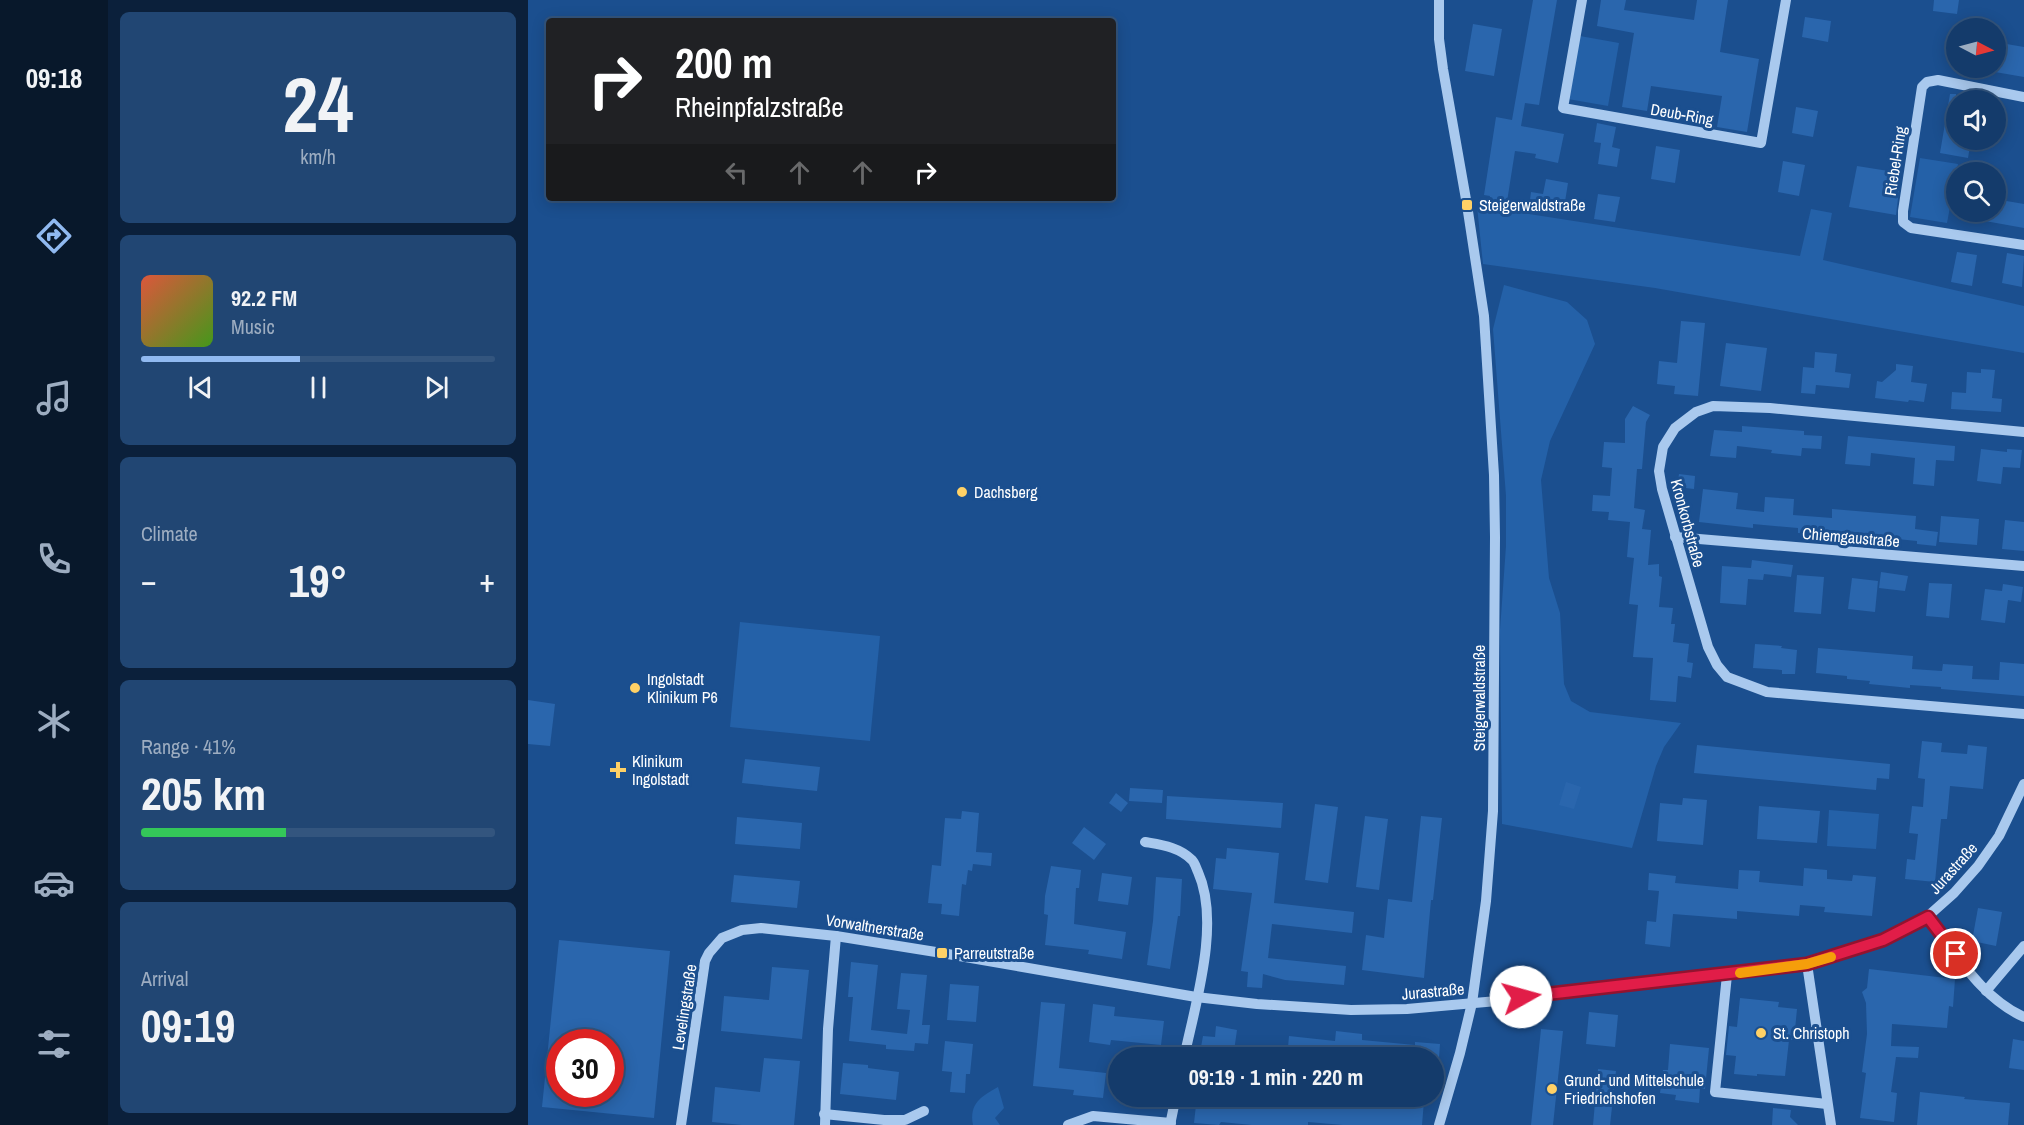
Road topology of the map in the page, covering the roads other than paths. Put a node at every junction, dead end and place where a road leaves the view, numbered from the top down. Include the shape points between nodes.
1 (1439, 0) edge
2 (1582, 0) edge
3 (1786, 0) edge
4 (2024, 97) edge
5 (2024, 245) edge
6 (2024, 432) edge
7 (1675, 537) junction
8 (2024, 566) edge
9 (2024, 714) edge
10 (2024, 784) edge
11 (1145, 842) dead end
12 (1928, 917) junction
13 (761, 928) joint
14 (836, 936) junction
15 (2024, 946) edge
16 (1807, 964) junction
17 (1727, 975) junction
18 (1986, 991) junction
19 (1196, 998) junction
20 (1472, 1003) junction
21 (2024, 1017) edge
22 (1186, 1047) edge
23 (1827, 1104) junction
24 (1174, 1107) edge
25 (924, 1111) dead end
26 (825, 1119) edge
27 (1171, 1124) edge
28 (681, 1125) edge
29 (1068, 1125) edge
30 (1438, 1125) edge
31 (1831, 1125) edge

1 - 20 street, Steigerwaldstraße via 1443,69 1484,316 1494,475 1493,811
2 - 3 street, Deub-Ring via 1563,108 1761,143
4 - 5 street, Riebel-Ring via 1938,80 1922,87 1903,222 1911,228
6 - 7 street, Kronkorbstraße via 1713,406 1696,412 1675,428 1663,447 1659,471
7 - 8 street, Chiemgaustraße
7 - 9 street, Kronkorbstraße via 1708,647 1727,677 1767,692
10 - 12 street, Jurastraße via 1999,836 1978,866
11 - 19 street via 1170,846 1193,860 1204,885 1208,918
12 - 16 street, Jurastraße via 1883,940
12 - 18 street
13 - 14 street, Vorwaltnerstraße
13 - 28 street, Levelingstraße via 722,938 705,961
14 - 19 street, Vorwaltnerstraße
14 - 26 street
15 - 18 street
16 - 17 street, Jurastraße
16 - 23 street
17 - 20 street, Jurastraße
17 - 23 street via 1715,1092
18 - 21 street
19 - 20 street, Jurastraße via 1351,1010
19 - 22 street
20 - 30 street, Steigerwaldstraße
23 - 31 street
24 - 27 street
25 - 26 street via 905,1120
27 - 29 street via 1093,1116

